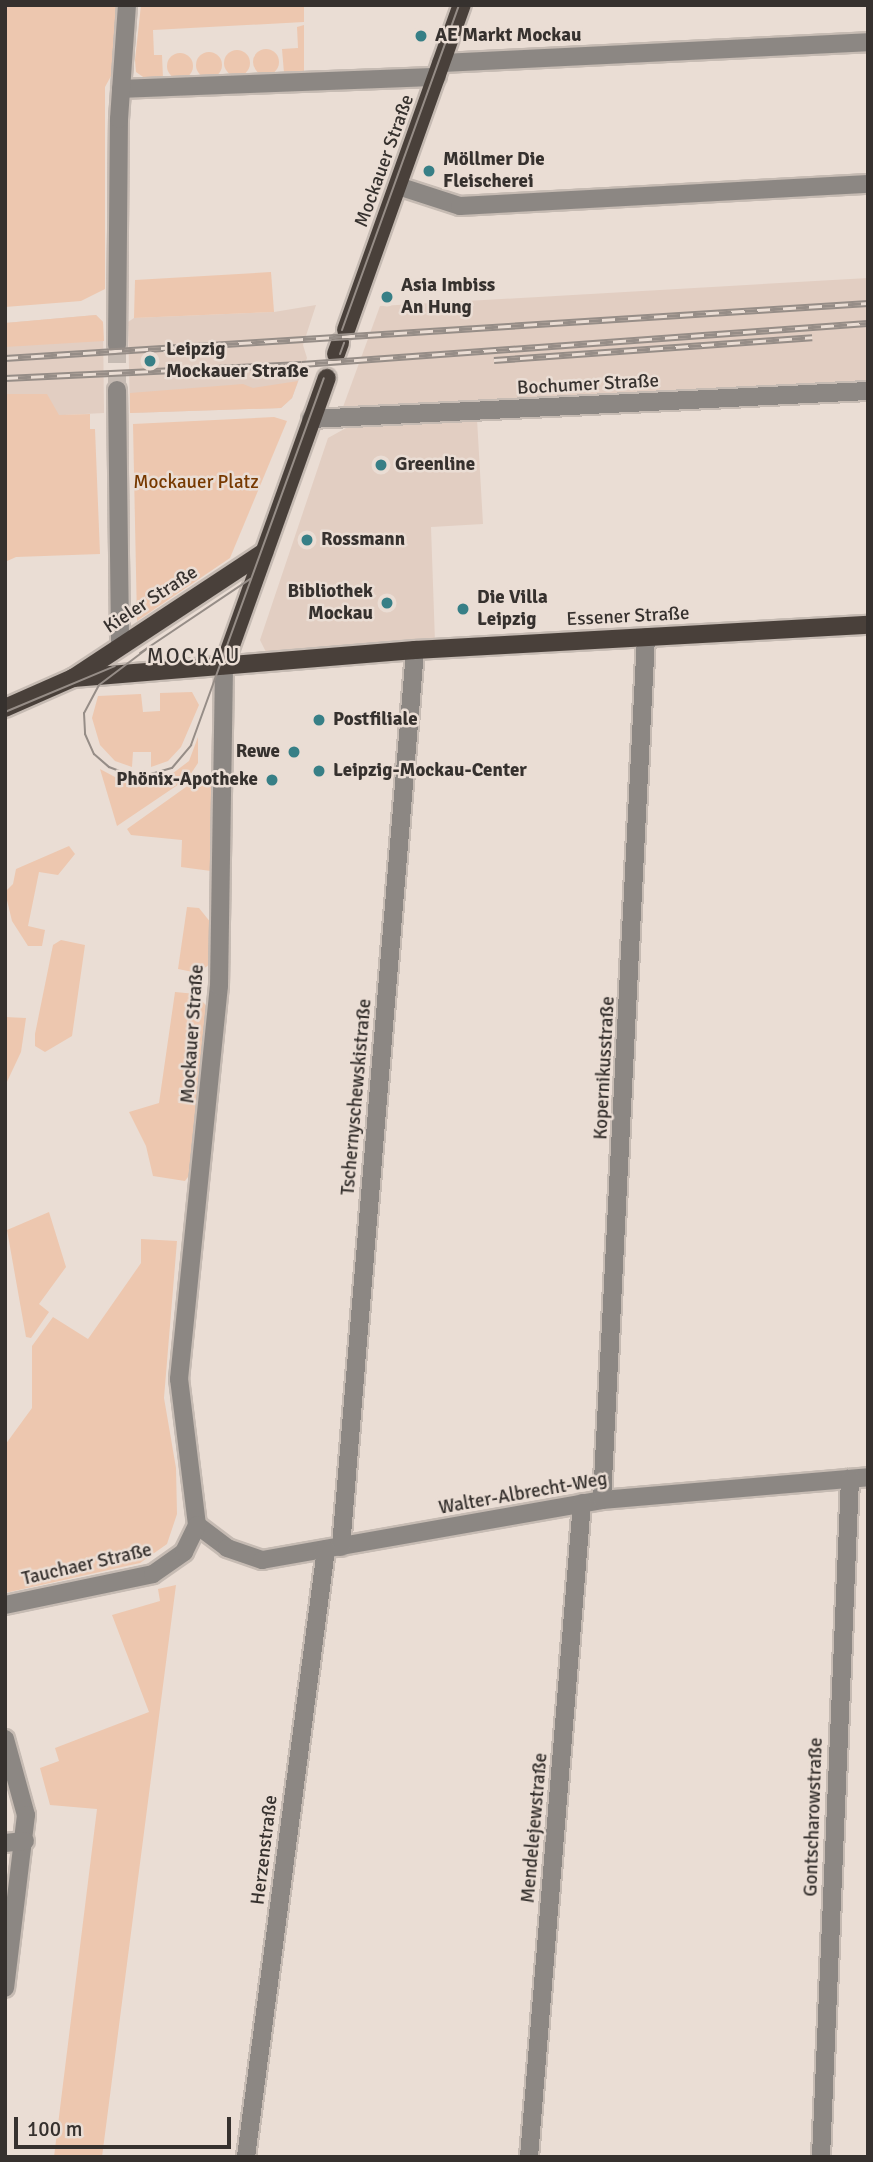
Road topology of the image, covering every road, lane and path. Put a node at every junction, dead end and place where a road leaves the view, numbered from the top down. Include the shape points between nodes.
1 (127, 5) edge
2 (463, 5) edge
3 (868, 42) edge
4 (439, 70) junction
5 (121, 89) junction
6 (868, 184) edge
7 (398, 186) junction
8 (341, 343) dead end
9 (117, 345) tunnel mouth
10 (327, 378) dead end
11 (117, 390) tunnel mouth
12 (868, 391) edge
13 (311, 419) junction
14 (260, 556) junction
15 (868, 625) edge
16 (646, 637) junction
17 (120, 644) junction
18 (415, 650) junction
19 (224, 665) junction
20 (73, 678) junction
21 (5, 708) edge
22 (859, 1478) edge
23 (602, 1500) junction
24 (582, 1503) junction
25 (197, 1525) junction
26 (333, 1548) junction
27 (5, 1605) edge
28 (5, 1739) edge
29 (25, 1841) junction
30 (5, 1843) edge
31 (5, 1987) edge
32 (246, 2157) edge
33 (529, 2157) edge
34 (821, 2157) edge

1 - 5 street
2 - 4 main road, Mockauer Straße
3 - 4 street
4 - 5 street
4 - 7 main road, Mockauer Straße
5 - 9 street
6 - 7 street via 460,206
7 - 8 main road, Mockauer Straße
10 - 13 main road, Mockauer Straße
11 - 17 street
12 - 13 street, Bochumer Straße
13 - 14 main road, Mockauer Straße
14 - 17 main road, Kieler Straße
14 - 19 main road, Mockauer Straße
15 - 16 main road, Essener Straße
16 - 18 main road, Essener Straße
16 - 23 street, Kopernikusstraße
17 - 20 main road, Kieler Straße
18 - 19 main road, Essener Straße
18 - 26 street, Tschernyschewskistraße
19 - 20 main road, Kieler Straße
19 - 25 street, Mockauer Straße via 219,986 179,1379
20 - 21 main road, Kieler Straße
22 - 23 street, Walter-Albrecht-Weg
22 - 34 street, Gontscharowstraße
23 - 24 street, Walter-Albrecht-Weg
24 - 26 street, Walter-Albrecht-Weg
24 - 33 street, Mendelejewstraße
25 - 26 street, Walter-Albrecht-Weg via 227,1549 262,1560
25 - 27 street, Tauchaer Straße via 184,1552 153,1574
26 - 32 street, Herzenstraße
28 - 29 street via 26,1815
29 - 30 street
29 - 31 street

